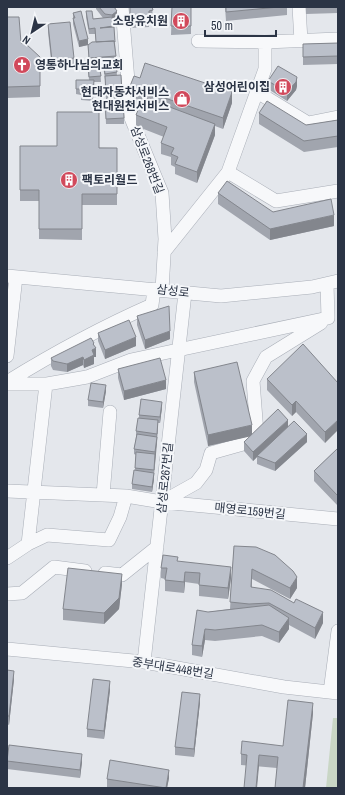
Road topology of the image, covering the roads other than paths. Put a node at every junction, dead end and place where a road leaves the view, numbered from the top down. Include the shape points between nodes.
1 (122, 7) edge
2 (299, 7) edge
3 (338, 39) edge
4 (198, 41) dead end
5 (301, 41) junction
6 (265, 42) junction
7 (257, 92) junction
8 (338, 118) edge
9 (228, 172) junction
10 (338, 191) edge
11 (164, 252) junction
12 (12, 276) edge
13 (333, 282) edge
14 (158, 290) junction
15 (185, 294) junction
16 (328, 318) junction
17 (179, 349) junction
18 (7, 356) edge
19 (7, 383) edge
20 (46, 384) junction
21 (110, 412) dead end
22 (7, 491) edge
23 (34, 491) junction
24 (103, 495) junction
25 (126, 496) junction
26 (162, 502) junction
27 (338, 519) edge
28 (28, 544) junction
29 (157, 548) junction
30 (7, 558) edge
31 (7, 594) edge
32 (338, 631) edge
33 (7, 649) edge
34 (144, 662) junction
35 (334, 693) edge

1 - 11 street, 삼성로268번길 via 131,118 162,193
2 - 5 street
3 - 5 street
4 - 6 street
5 - 6 street
6 - 7 street via 265,69
7 - 8 street via 308,123
7 - 9 street
9 - 10 street via 276,202
9 - 11 street
11 - 14 street, 삼성로268번길
12 - 14 street, 삼성로
12 - 18 street
13 - 15 street, 삼성로 via 221,296
13 - 16 street
14 - 15 street, 삼성로
14 - 19 street, 삼성로268번길 via 152,305 52,354
15 - 17 street, 삼성로267번길
16 - 17 street
16 - 26 street via 266,357 253,381 258,433 243,444 211,453 206,470 196,483
17 - 20 street via 131,360 87,377
17 - 26 street, 삼성로267번길
19 - 20 street
20 - 23 street
21 - 24 street
22 - 23 street, 매영로159번길
23 - 24 street, 매영로159번길
23 - 28 street
24 - 25 street, 매영로159번길
25 - 26 street, 매영로159번길
25 - 28 street via 109,540 47,535
26 - 27 street, 매영로159번길
26 - 29 street, 삼성로267번길
28 - 30 street
29 - 31 street via 122,575 54,567 22,593
29 - 34 street, 삼성로267번길
32 - 35 street
33 - 34 street, 중부대로448번길
34 - 35 street, 중부대로448번길 via 284,687

